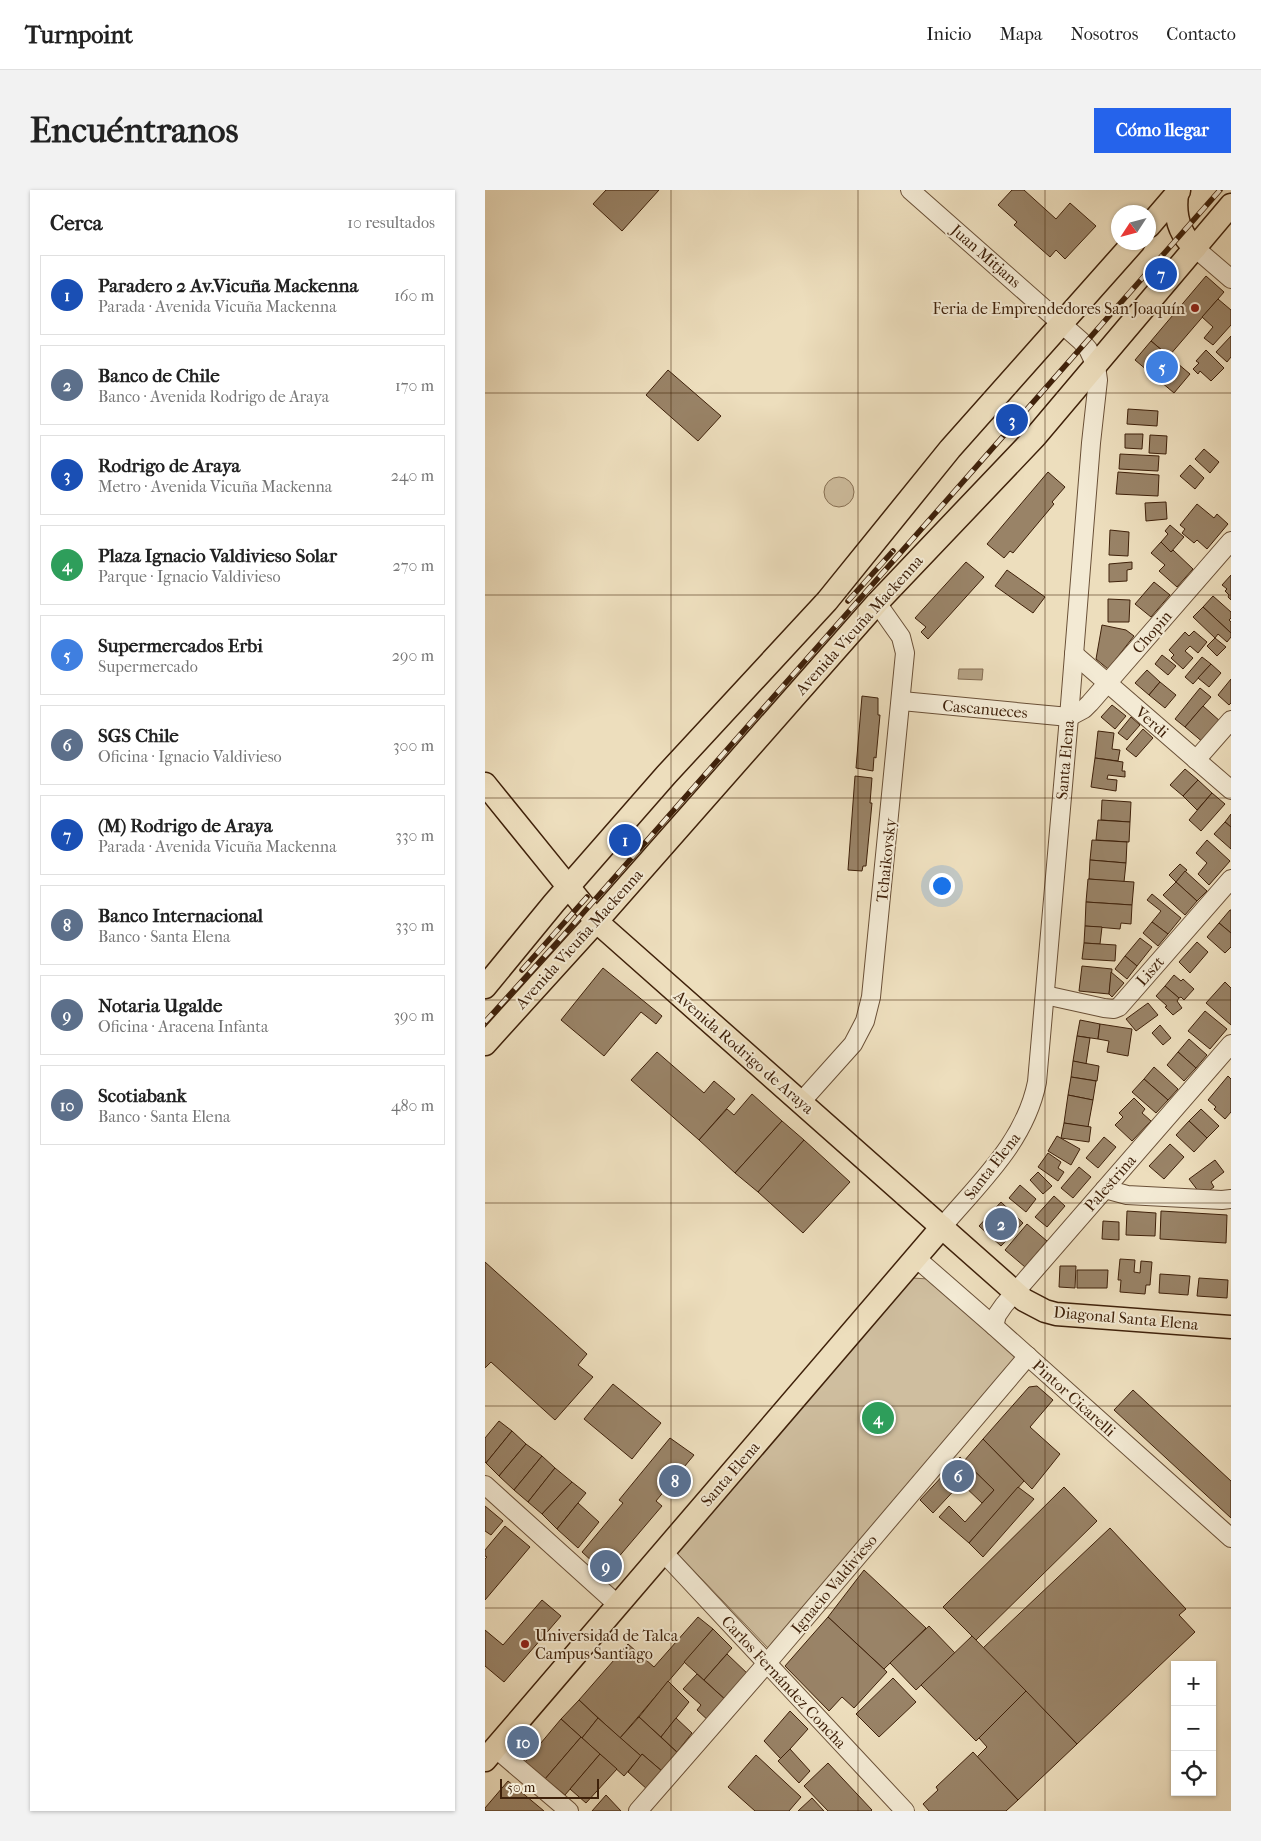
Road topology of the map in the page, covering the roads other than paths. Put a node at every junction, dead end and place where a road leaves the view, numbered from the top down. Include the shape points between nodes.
1 (910, 190) edge
2 (1178, 192) edge
3 (1231, 205) edge
4 (1156, 218) edge
5 (1195, 248) junction
6 (1127, 250) edge
7 (1231, 279) edge
8 (1063, 323) junction
9 (1096, 366) junction
10 (1231, 541) edge
11 (877, 603) junction
12 (1074, 654) junction
13 (1108, 683) junction
14 (902, 701) junction
15 (1069, 717) junction
16 (1231, 720) edge
17 (1196, 760) junction
18 (485, 784) edge
19 (1231, 790) edge
20 (1231, 878) edge
21 (568, 886) junction
22 (596, 921) junction
23 (485, 987) edge
24 (1045, 995) junction
25 (485, 1044) edge
26 (1231, 1044) edge
27 (801, 1102) junction
28 (1105, 1189) junction
29 (1231, 1199) edge
30 (942, 1227) junction
31 (916, 1258) junction
32 (1020, 1296) junction
33 (994, 1326) junction
34 (1231, 1327) edge
35 (1028, 1356) junction
36 (485, 1485) edge
37 (1231, 1538) edge
38 (663, 1552) junction
39 (618, 1605) junction
40 (767, 1663) junction
41 (490, 1754) edge
42 (569, 1811) edge
43 (638, 1811) edge
44 (905, 1811) edge

1 - 8 street, Juan Mitjans
2 - 4 main road
2 - 5 main road via 1177,221
3 - 5 main road, Avenida Vicuña Mackenna
5 - 7 street
5 - 9 main road, Avenida Vicuña Mackenna
6 - 8 main road
8 - 9 street, Santa Elena via 1088,349
8 - 21 main road via 950,449 827,601 683,755
9 - 11 main road, Avenida Vicuña Mackenna via 1001,474
9 - 12 street, Santa Elena via 1098,380
10 - 13 street, Chopin
11 - 14 street, Tchaikovsky via 901,637 905,653
11 - 22 main road, Avenida Vicuña Mackenna
12 - 13 street, Verdi
12 - 15 street, Santa Elena
13 - 15 street, Chopin via 1084,708
13 - 17 street, Verdi
14 - 15 street, Cascanueces
14 - 27 street, Tchaikovsky via 871,997 865,1021 853,1044
15 - 24 street, Santa Elena
16 - 17 street
17 - 19 street, Verdi
18 - 21 main road, Avenida Rodrigo de Araya
20 - 24 street, Liszt via 1115,1009
21 - 22 main road, Avenida Rodrigo de Araya
21 - 23 main road
22 - 25 main road, Avenida Vicuña Mackenna
22 - 27 main road, Avenida Rodrigo de Araya
24 - 30 street, Santa Elena via 1037,1082 1024,1123 1005,1153
26 - 28 street, Palestrina
27 - 30 main road, Avenida Rodrigo de Araya
28 - 29 street via 1127,1195
28 - 32 street, Palestrina
30 - 31 main road, Santa Elena
30 - 32 main road, Avenida Rodrigo de Araya
31 - 33 street, Pintor Cicarelli
31 - 38 main road, Santa Elena
32 - 33 street, Palestrina via 997,1315
32 - 34 main road, Diagonal Santa Elena via 1056,1314
33 - 35 street, Pintor Cicarelli
35 - 37 street, Pintor Cicarelli
35 - 40 street, Ignacio Valdivieso
36 - 39 street
38 - 39 main road, Santa Elena
38 - 40 street, Carlos Fernández Concha
39 - 41 main road, Santa Elena
40 - 43 street, Ignacio Valdivieso
40 - 44 street, Carlos Fernández Concha
41 - 42 street

